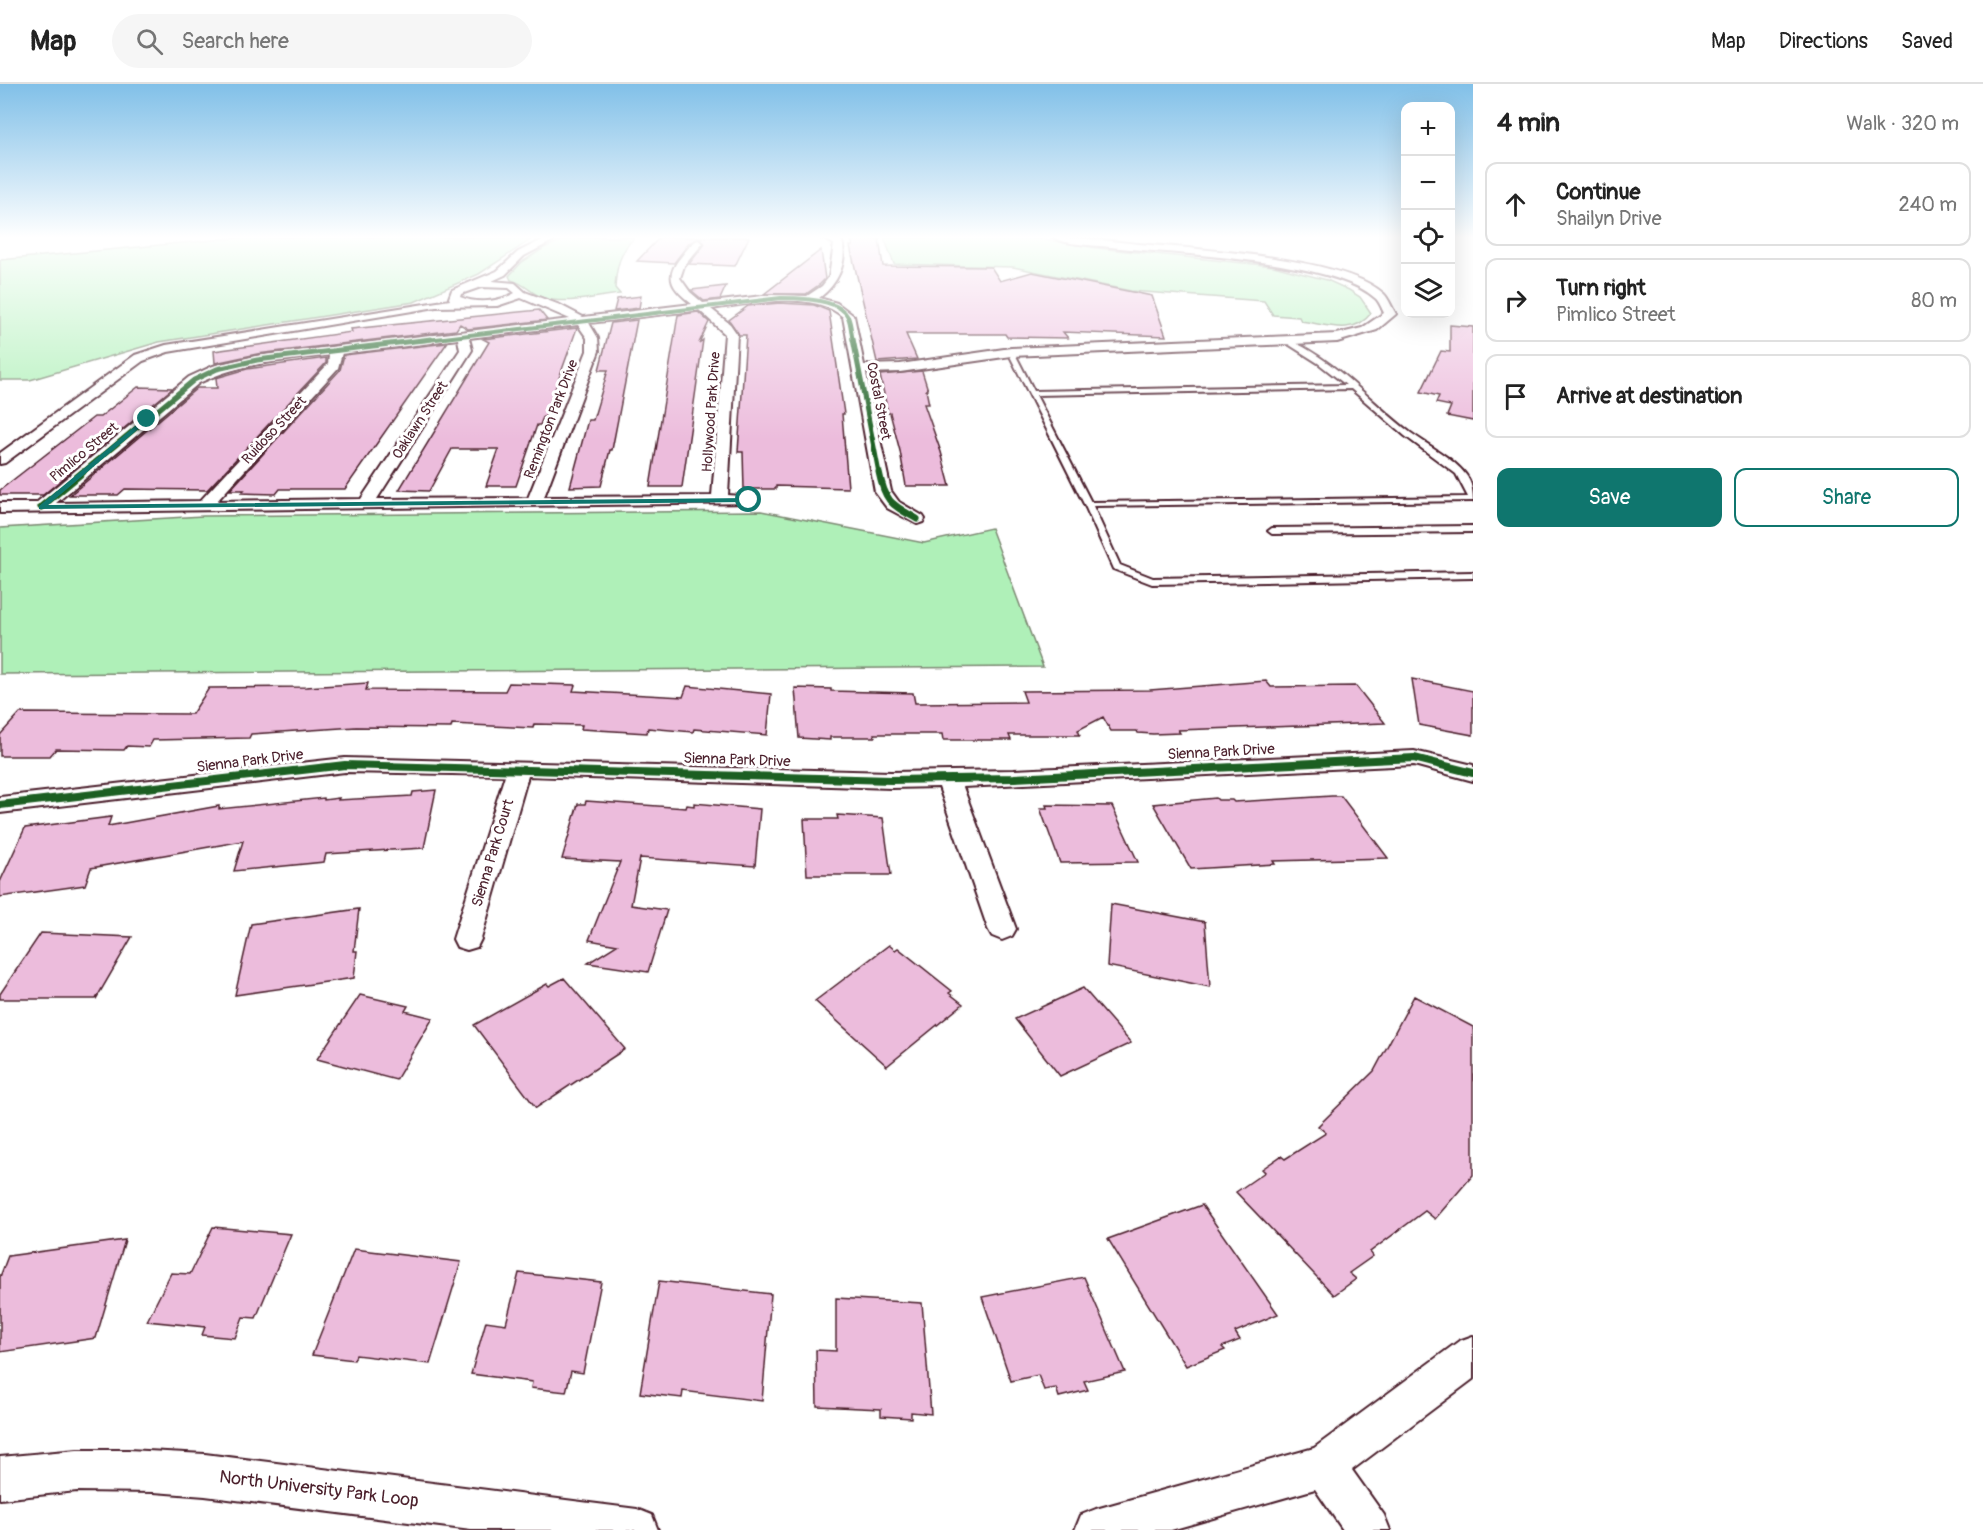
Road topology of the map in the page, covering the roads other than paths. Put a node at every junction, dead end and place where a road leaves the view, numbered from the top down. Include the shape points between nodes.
1 (433, 304) edge
2 (544, 304) edge
3 (704, 304) edge
4 (824, 304) edge
5 (1388, 304) edge
6 (699, 305) junction
7 (579, 320) junction
8 (461, 335) junction
9 (1287, 341) junction
10 (336, 351) junction
11 (1011, 352) junction
12 (859, 369) junction
13 (1352, 387) junction
14 (1031, 393) junction
15 (0, 460) edge
16 (1473, 498) edge
17 (720, 500) junction
18 (749, 500) dead end
19 (534, 502) junction
20 (366, 504) junction
21 (1088, 504) junction
22 (204, 506) junction
23 (41, 507) junction
24 (0, 508) edge
25 (917, 519) dead end
26 (1473, 529) edge
27 (1272, 531) dead end
28 (1473, 575) edge
29 (519, 768) junction
30 (1473, 773) edge
31 (948, 778) junction
32 (0, 805) edge
33 (1002, 929) dead end
34 (467, 939) dead end
35 (1473, 1355) edge
36 (1324, 1466) junction
37 (0, 1478) edge
38 (637, 1530) edge
39 (1096, 1530) edge
40 (1369, 1530) edge

1 - 15 street via 166,348 139,358
2 - 7 street
3 - 6 street, Pimlico Street
4 - 12 street, Costal Street via 848,316
5 - 9 street via 1390,314 1385,320 1366,330 1337,338
6 - 7 street, Pimlico Street
6 - 17 street, Hollywood Park Drive via 723,322 732,334
7 - 8 street, Pimlico Street
7 - 19 street, Remington Park Drive via 595,341 593,351
8 - 10 street, Pimlico Street
8 - 20 street, Oaklawn Street via 466,350
9 - 11 street
9 - 13 lane via 1315,356
10 - 22 street, Ruidoso Street via 334,365
10 - 23 street, Pimlico Street via 257,360 218,369 194,381
11 - 12 street via 889,369
11 - 14 lane
12 - 25 street, Costal Street via 883,492 893,505
13 - 14 lane
13 - 16 lane via 1462,476
14 - 21 lane
16 - 21 lane
17 - 18 street
17 - 19 street
19 - 20 street
20 - 22 street
21 - 28 lane via 1116,567 1152,581
22 - 23 street
23 - 24 street
26 - 27 lane
29 - 31 street, Sienna Park Drive via 891,780
29 - 32 street, Sienna Park Drive via 345,765
29 - 34 street, Sienna Park Court
30 - 31 street, Sienna Park Drive via 1414,758
31 - 33 street
35 - 36 street
36 - 39 street
36 - 40 street
37 - 38 street, North University Park Loop via 134,1469

